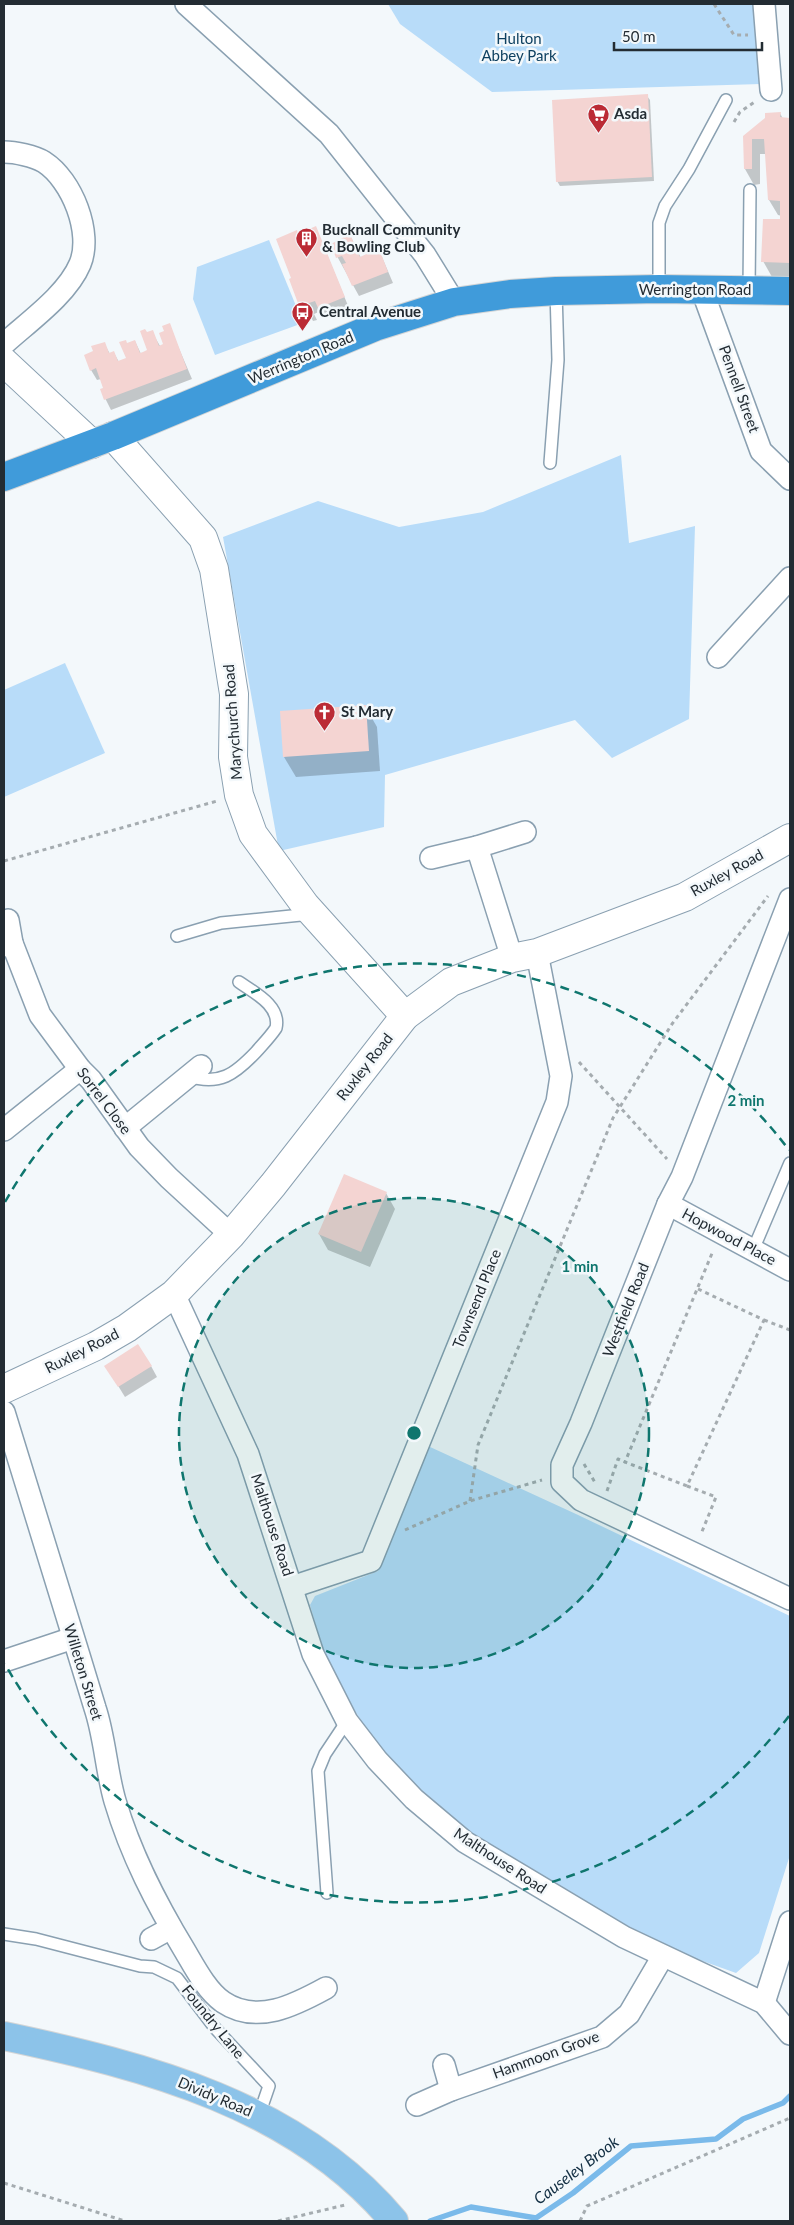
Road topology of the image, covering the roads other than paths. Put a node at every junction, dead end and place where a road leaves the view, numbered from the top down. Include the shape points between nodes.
1 (186, 4) edge
2 (764, 4) edge
3 (771, 90) road end
4 (726, 100) dead end
5 (4, 152) edge
6 (750, 190) dead end
7 (659, 289) junction
8 (702, 290) junction
9 (749, 290) junction
10 (556, 291) junction
11 (790, 291) edge
12 (454, 302) junction
13 (4, 344) edge
14 (4, 362) edge
15 (103, 440) junction
16 (550, 463) dead end
17 (4, 478) edge
18 (790, 479) edge
19 (790, 578) edge
20 (718, 657) dead end
21 (525, 832) dead end
22 (790, 838) edge
23 (477, 847) junction
24 (430, 858) dead end
25 (781, 896) edge
26 (313, 914) junction
27 (8, 920) dead end
28 (177, 936) dead end
29 (8, 945) edge
30 (525, 955) junction
31 (239, 982) dead end
32 (406, 1016) junction
33 (80, 1069) junction
34 (194, 1071) joint
35 (125, 1128) junction
36 (4, 1130) edge
37 (790, 1163) edge
38 (668, 1204) junction
39 (231, 1234) junction
40 (753, 1250) junction
41 (790, 1270) edge
42 (174, 1294) junction
43 (4, 1389) edge
44 (4, 1412) edge
45 (292, 1587) junction
46 (790, 1599) edge
47 (73, 1638) junction
48 (4, 1661) edge
49 (347, 1721) junction
50 (327, 1893) dead end
51 (790, 1922) edge
52 (171, 1928) junction
53 (4, 1934) edge
54 (151, 1939) dead end
55 (663, 1956) junction
56 (326, 1988) dead end
57 (764, 2002) junction
58 (790, 2034) edge
59 (4, 2036) edge
60 (444, 2065) dead end
61 (451, 2090) junction
62 (418, 2105) dead end
63 (259, 2115) junction
64 (394, 2221) edge

1 - 12 street via 329,134 425,255
2 - 3 street
4 - 7 lane via 665,206 659,223
5 - 13 street via 44,162 64,181 76,203 84,233 80,263 63,290
6 - 9 lane
7 - 8 highway, Werrington Road
7 - 10 highway, Werrington Road
8 - 9 highway, Werrington Road
8 - 18 street, Pennell Street via 761,451
9 - 11 highway, Werrington Road
10 - 12 highway, Werrington Road
10 - 16 lane via 558,360
12 - 15 highway, Werrington Road via 375,326
14 - 15 street, Marychurch Road
15 - 17 highway, Werrington Road
15 - 26 street, Marychurch Road via 203,538 214,569 234,694 233,757 239,795 253,834
19 - 20 street
21 - 23 street
22 - 30 street, Ruxley Road via 685,897
23 - 24 street
23 - 30 street, Townsend Place
25 - 38 street, Westfield Road via 682,1177
26 - 28 lane via 221,923
26 - 32 street, Marychurch Road
27 - 29 street, Sorrel Close
29 - 33 street, Sorrel Close via 40,1015
30 - 32 street, Ruxley Road via 451,982
30 - 45 street, Townsend Place via 562,1076 557,1102 371,1561
31 - 34 lane via 269,1004 277,1018 276,1028 234,1073 217,1079 198,1080
32 - 39 street, Ruxley Road via 273,1186
33 - 35 street, Sorrel Close
33 - 36 street
34 - 35 street
35 - 39 street, Sorrel Close via 169,1178
37 - 40 lane
38 - 40 street, Hopwood Place
38 - 46 street, Westfield Road via 562,1466 562,1482 581,1500
39 - 42 street, Ruxley Road
40 - 41 street, Hopwood Place
42 - 43 street, Ruxley Road via 96,1346
42 - 45 street, Malthouse Road via 248,1454
44 - 47 street, Willeton Street
45 - 49 street, Malthouse Road via 313,1654
47 - 48 street
47 - 52 street, Willeton Street via 96,1711 115,1800 136,1859 156,1904
49 - 50 lane via 318,1771
49 - 55 street, Malthouse Road via 377,1760 414,1799 465,1842 624,1938
51 - 57 street
52 - 54 street
52 - 56 street, Willeton Street via 210,1989 228,2005 264,2013 308,2007
53 - 63 lane, Foundry Lane via 154,1967 177,1978 215,2028 269,2086
55 - 57 street, Malthouse Road
55 - 61 street, Hammoon Grove via 629,2014 602,2036
57 - 58 street, Malthouse Road
59 - 63 main road, Dividy Road via 137,2067 198,2088
60 - 61 street
61 - 62 street, Hammoon Grove
63 - 64 main road, Dividy Road via 297,2137 344,2171

